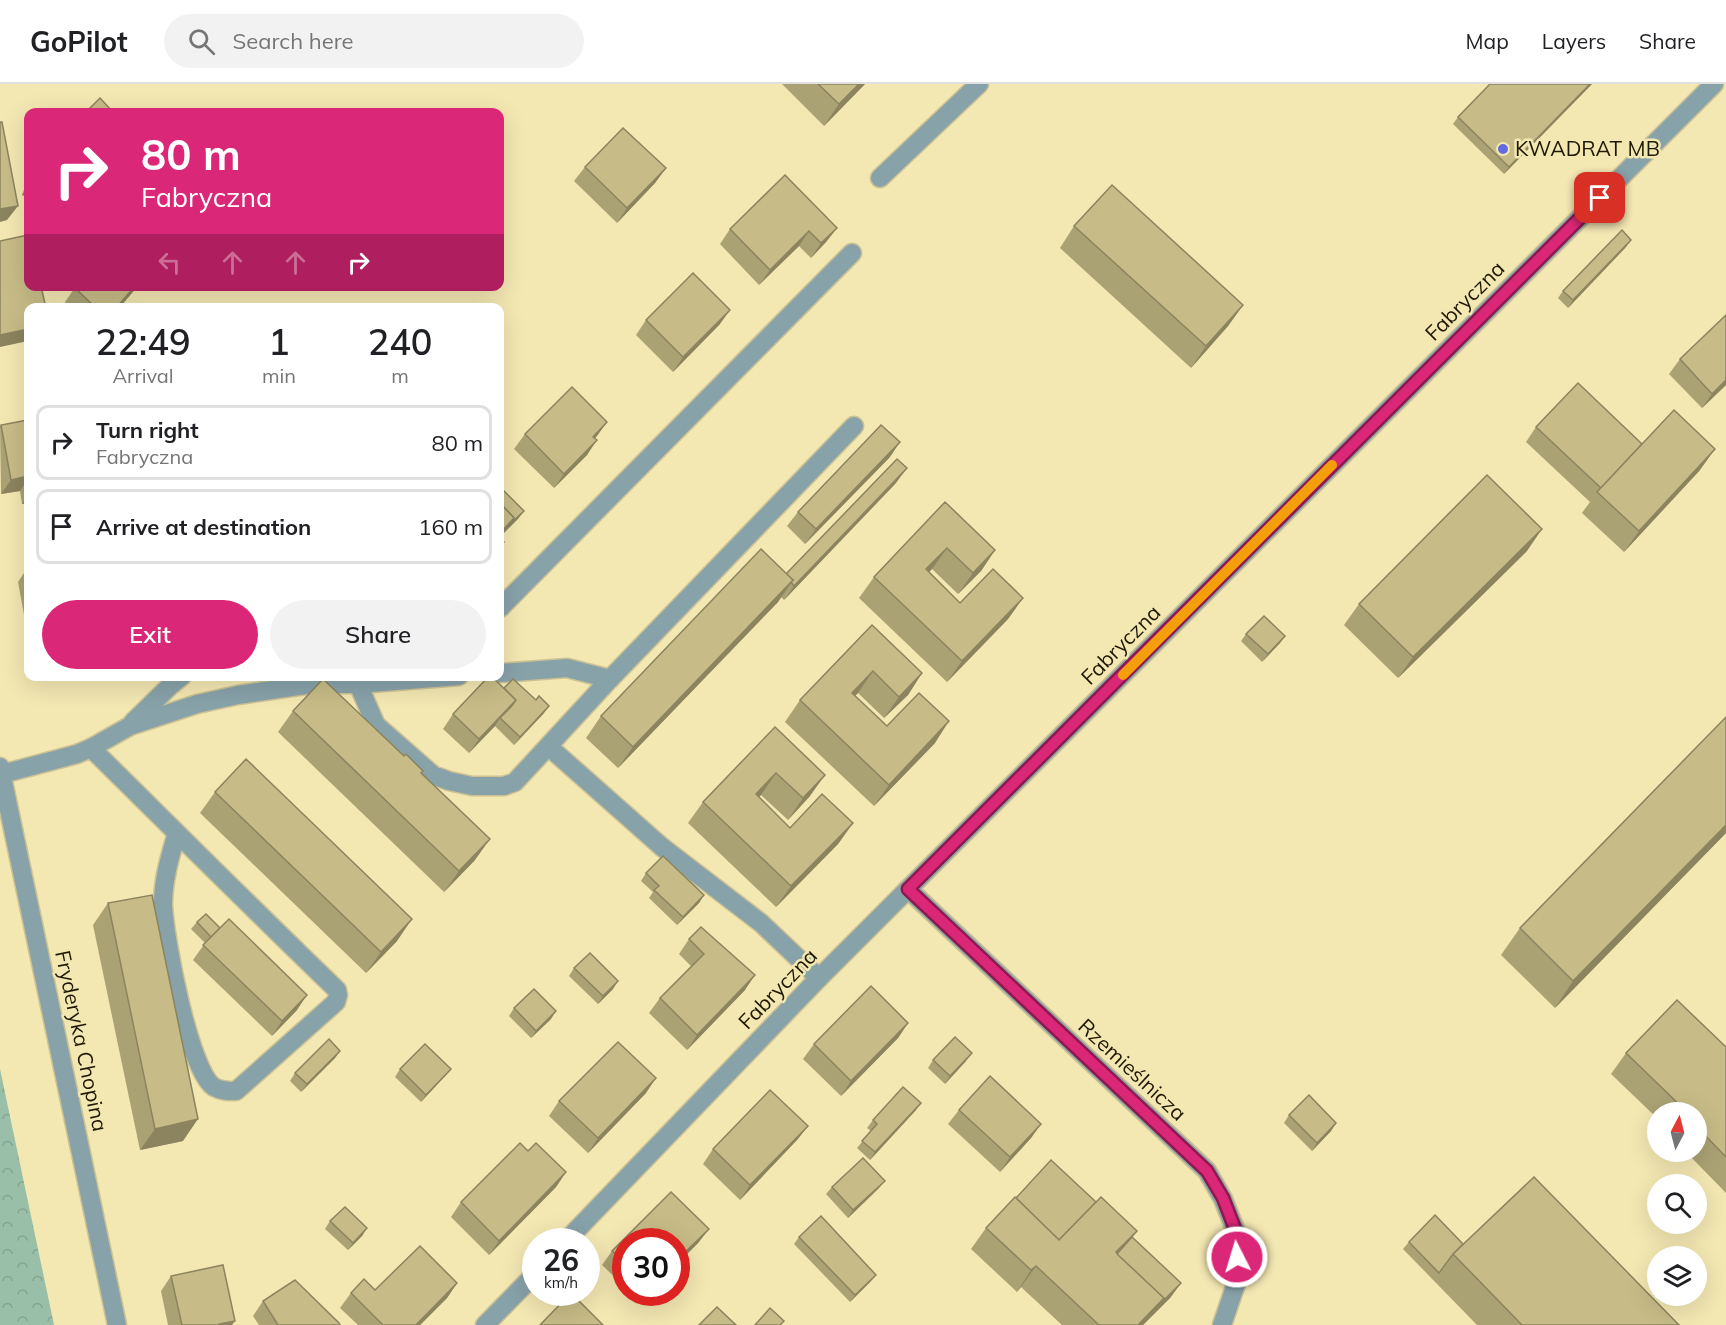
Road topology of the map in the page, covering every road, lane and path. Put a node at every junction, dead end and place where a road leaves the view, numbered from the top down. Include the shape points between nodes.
1 (979, 84) edge
2 (1714, 84) edge
3 (880, 178) dead end
4 (852, 253) dead end
5 (854, 426) dead end
6 (504, 604) edge
7 (504, 673) edge
8 (610, 680) junction
9 (176, 681) edge
10 (396, 681) edge
11 (358, 684) junction
12 (130, 726) junction
13 (549, 747) junction
14 (91, 748) junction
15 (1, 771) edge
16 (177, 832) junction
17 (908, 889) junction
18 (819, 978) junction
19 (578, 1228) edge
20 (522, 1287) edge
21 (117, 1325) edge
22 (485, 1325) edge
23 (1222, 1325) edge

1 - 3 street
2 - 17 street, Fabryczna
4 - 6 street
5 - 8 street
7 - 8 street via 567,668
8 - 13 street
9 - 12 street
10 - 11 street
11 - 12 street via 312,684 238,695
11 - 13 street via 376,725 433,775 449,782 504,786 515,782
12 - 14 street
13 - 18 street via 662,847 762,923
14 - 15 street
14 - 16 street
15 - 21 street, Fryderyka Chopina
16 - 16 street via 337,990 336,1002 236,1091 213,1086 193,1052 166,938 164,892
17 - 18 street, Fabryczna
17 - 23 street, Rzemieślnicza via 1207,1171 1237,1234 1237,1281
18 - 19 street, Fabryczna
20 - 22 street

